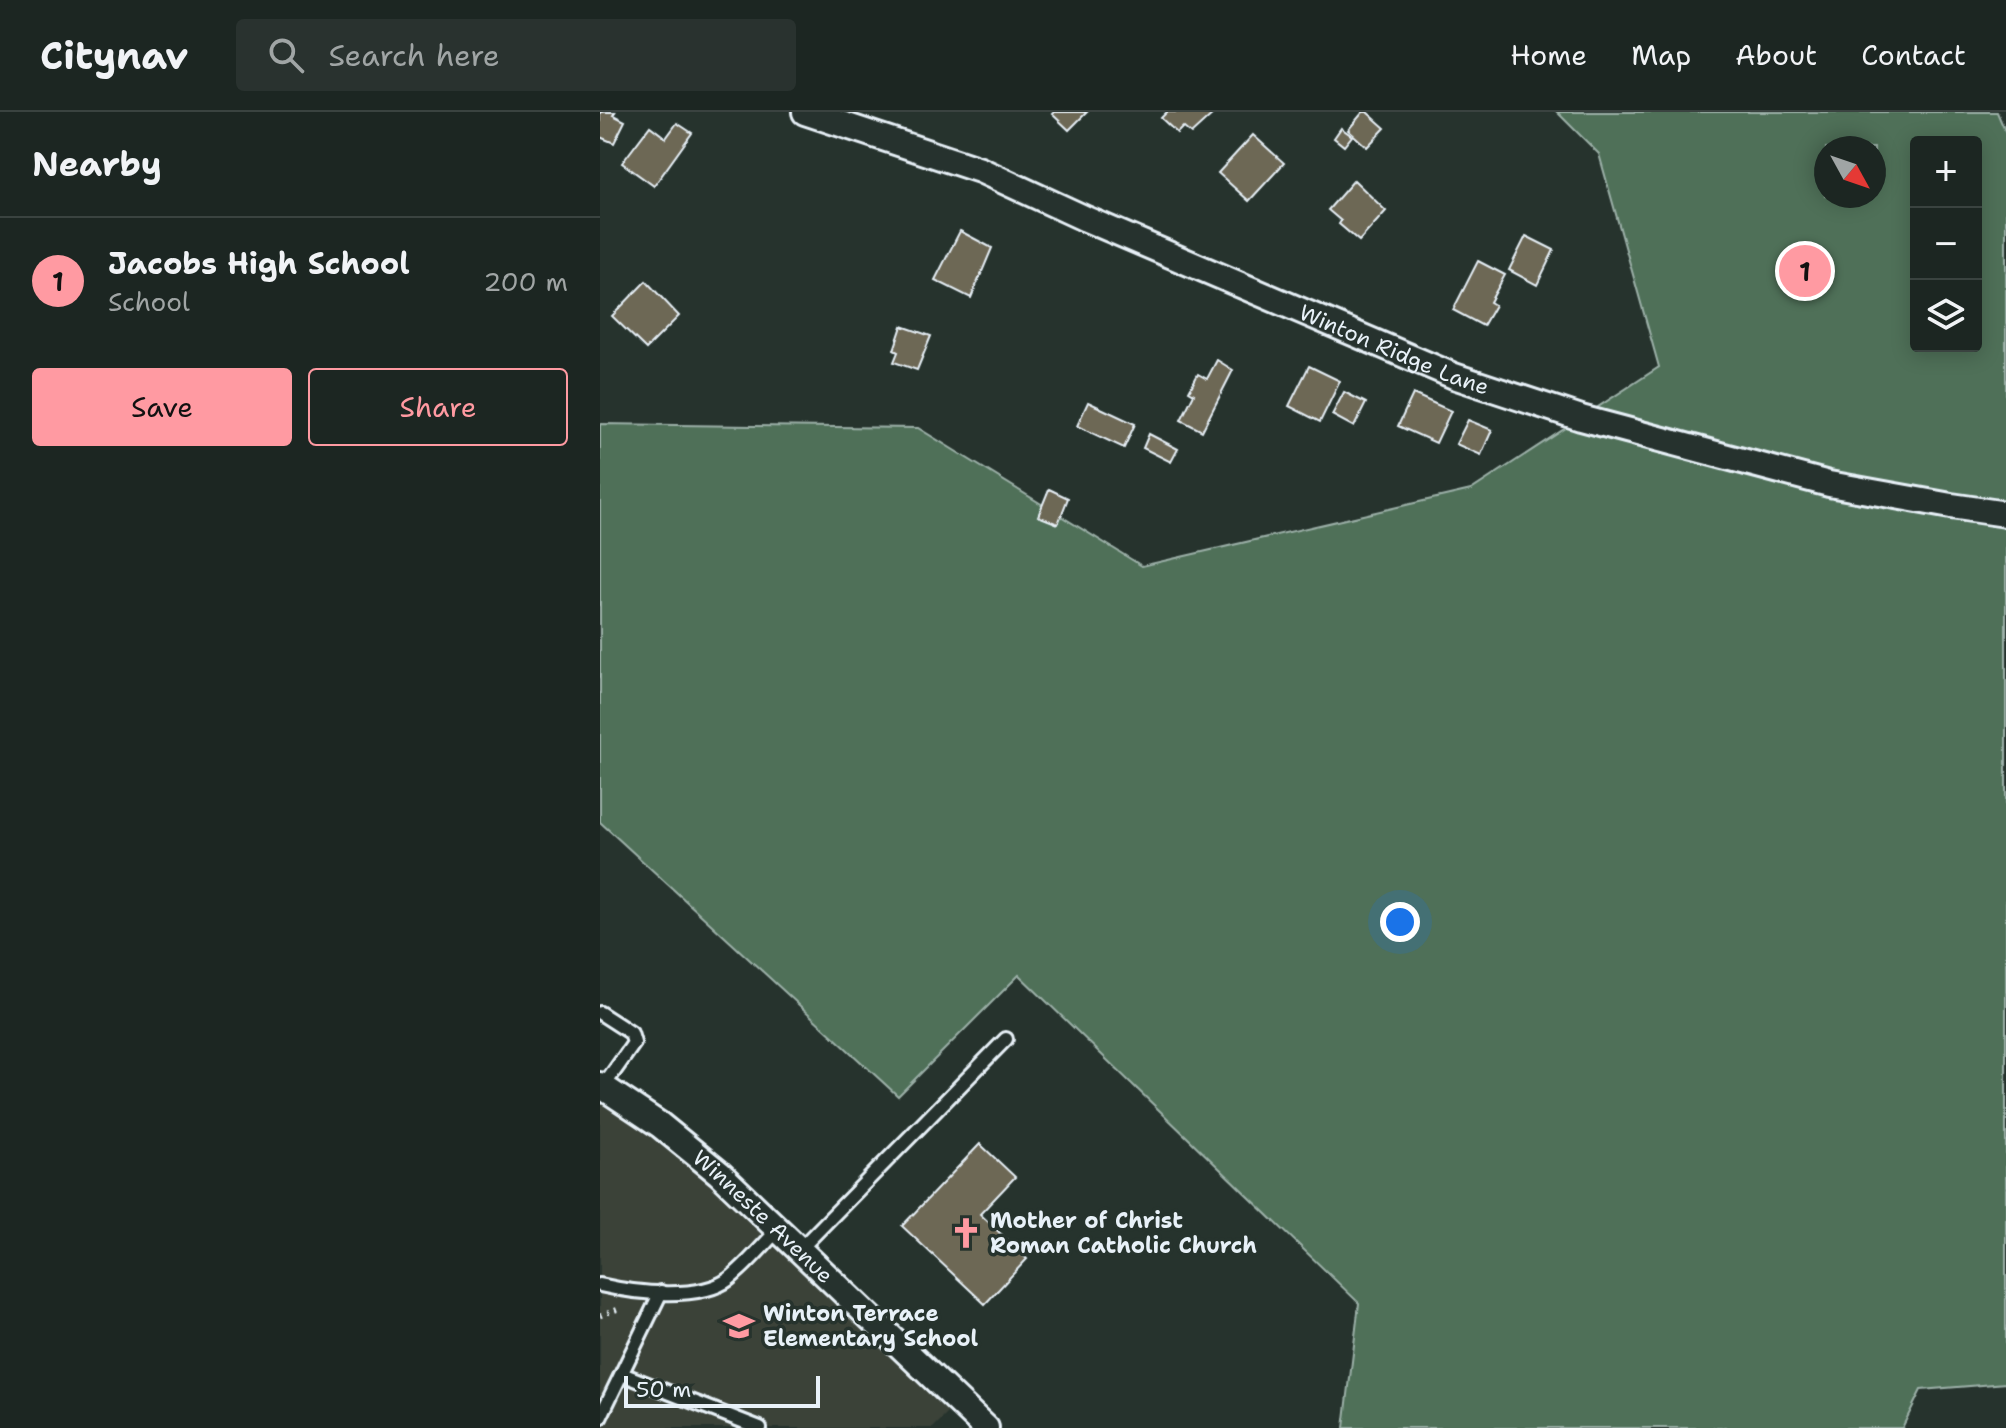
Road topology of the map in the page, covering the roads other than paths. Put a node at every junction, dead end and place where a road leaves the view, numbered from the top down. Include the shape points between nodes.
1 (805, 112) edge
2 (2006, 514) edge
3 (600, 1013) edge
4 (1006, 1039) dead end
5 (601, 1086) edge
6 (778, 1230) junction
7 (799, 1250) junction
8 (600, 1285) edge
9 (661, 1292) junction
10 (622, 1374) junction
11 (600, 1418) edge
12 (760, 1428) edge
13 (986, 1428) edge

1 - 2 street, Winton Ridge Lane via 980,170 1454,376 1571,415 1829,484
3 - 5 lane via 631,1033 634,1043
4 - 7 lane
5 - 6 street, Winneste Avenue via 660,1125
6 - 7 street, Winneste Avenue
6 - 9 lane via 727,1280 690,1293
7 - 13 street, Winneste Avenue
8 - 9 lane
9 - 10 lane
10 - 11 lane
10 - 12 lane

